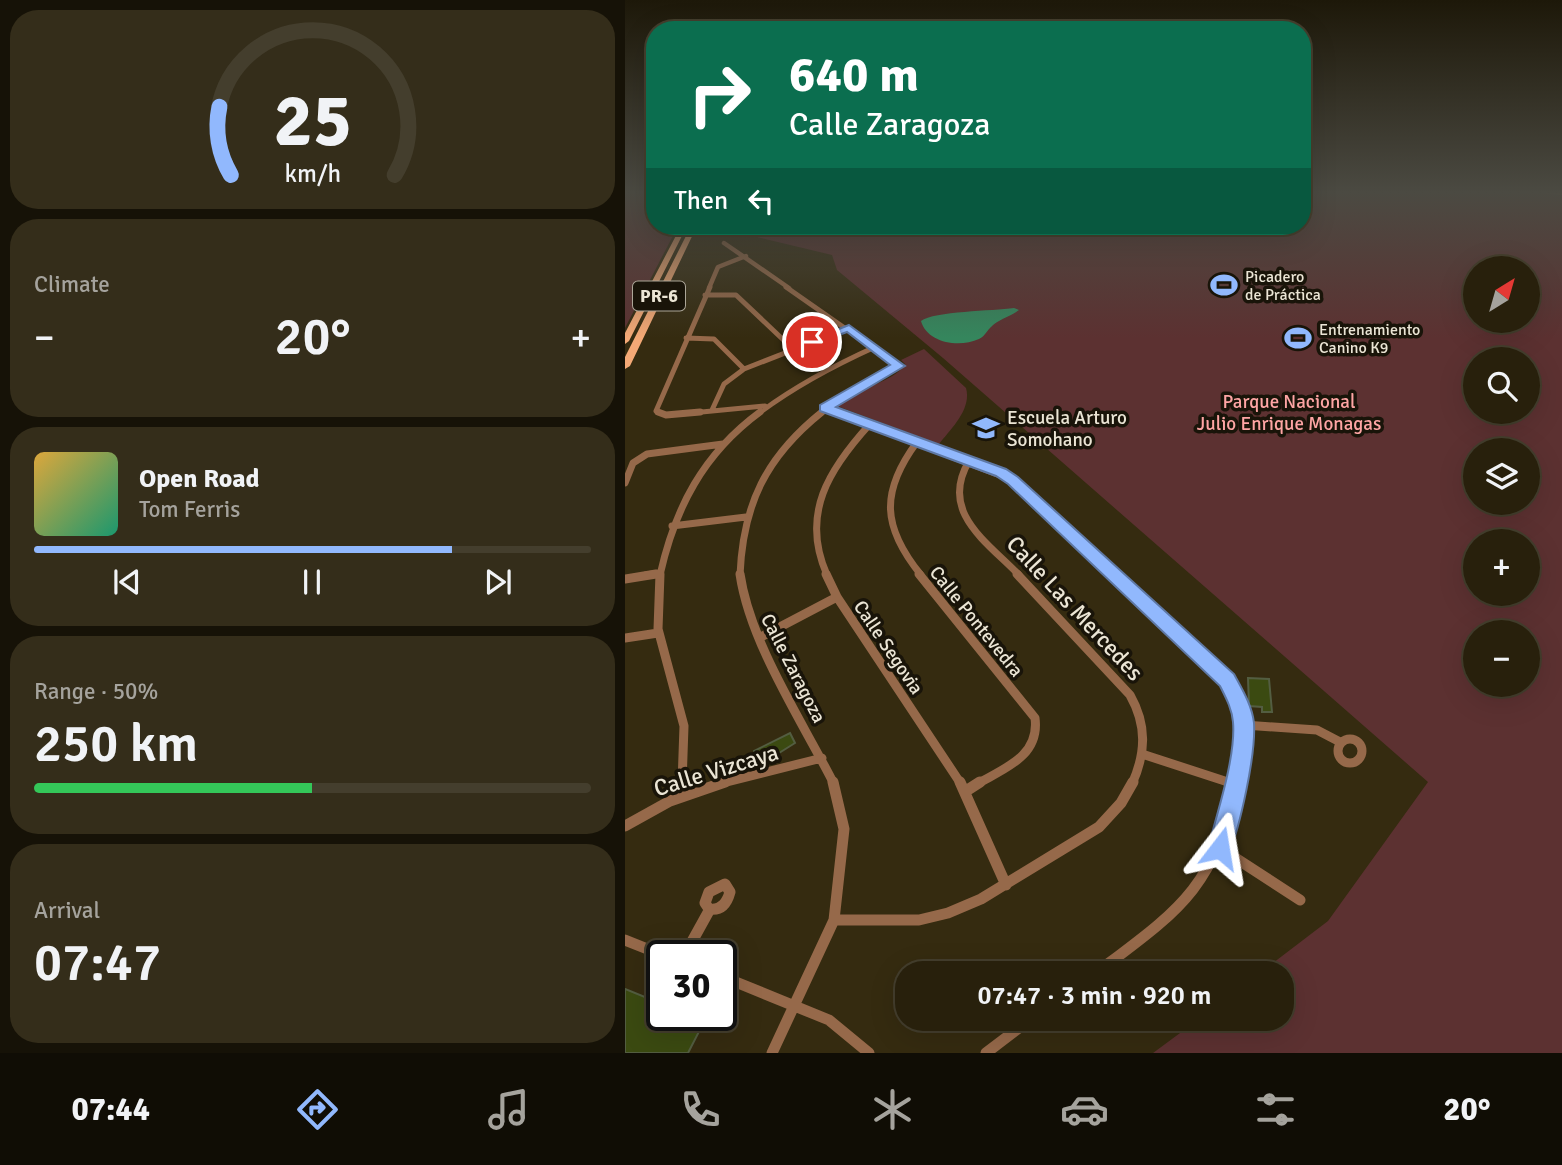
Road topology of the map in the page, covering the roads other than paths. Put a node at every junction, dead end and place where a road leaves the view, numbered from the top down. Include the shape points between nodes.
1 (677, 240) edge
2 (686, 240) edge
3 (724, 243) dead end
4 (746, 256) junction
5 (705, 295) junction
6 (849, 328) junction
7 (686, 338) junction
8 (625, 341) edge
9 (875, 347) junction
10 (793, 349) junction
11 (625, 366) edge
12 (744, 369) junction
13 (765, 405) junction
14 (825, 408) junction
15 (712, 410) junction
16 (870, 424) junction
17 (917, 442) junction
18 (724, 444) junction
19 (969, 461) junction
20 (625, 483) edge
21 (746, 517) junction
22 (672, 526) junction
23 (659, 573) junction
24 (625, 579) edge
25 (837, 597) junction
26 (658, 632) junction
27 (625, 638) edge
28 (759, 639) junction
29 (1244, 725) junction
30 (1340, 742) dead end
31 (1142, 754) junction
32 (822, 758) junction
33 (1236, 785) junction
34 (966, 791) junction
35 (681, 796) junction
36 (625, 826) edge
37 (1220, 848) junction
38 (1006, 885) junction
39 (1300, 900) dead end
40 (710, 909) dead end
41 (834, 920) junction
42 (625, 940) edge
43 (693, 940) edge
44 (646, 948) edge
45 (1112, 961) edge
46 (737, 982) edge
47 (797, 1005) junction
48 (1015, 1031) edge
49 (772, 1053) edge
50 (869, 1053) edge
51 (986, 1053) edge

1 - 8 main road, PR-6
2 - 11 main road, PR-6
3 - 4 street, Calle Zaragoza
4 - 5 street via 718,267
4 - 6 street, Calle Zaragoza
5 - 7 street
5 - 10 street via 736,295
6 - 9 street, Calle Zaragoza
6 - 10 street
7 - 12 street via 714,339
7 - 15 street via 656,411 666,415
9 - 13 street via 816,372
9 - 14 street, Calle Zaragoza via 898,362 897,368
10 - 12 street
12 - 15 street via 724,384
13 - 15 street
13 - 18 street
14 - 16 street
14 - 21 street, Calle Zaragoza via 779,453 758,486
16 - 17 street
16 - 25 street, Calle Segovia via 841,456 819,501 816,543
17 - 19 street
17 - 34 street, Calle Pontevedra via 890,485 891,528 901,551 1037,726 1025,756
18 - 20 street via 647,454 633,463
18 - 22 street via 697,480
19 - 29 street via 1022,487 1218,671 1235,694
19 - 31 street, Calle Las Mercedes via 956,492 966,519 1134,700 1143,722
21 - 22 street
21 - 28 street, Calle Zaragoza via 740,573 745,604
22 - 23 street
23 - 24 street
23 - 26 street
25 - 28 street
25 - 34 street, Calle Segovia
26 - 27 street
26 - 35 street via 686,736
28 - 32 street, Calle Zaragoza
29 - 30 street via 1309,729
29 - 33 street
31 - 33 street
31 - 38 street, Calle Las Mercedes via 1131,789 1110,818
32 - 35 street, Calle Vizcaya
32 - 41 street, Calle Zaragoza via 835,786 844,828
33 - 37 street
34 - 38 street, Calle Segovia
35 - 36 street, Calle Vizcaya
37 - 39 street
37 - 45 street via 1202,879 1168,920
38 - 41 street, Calle Las Mercedes via 966,907 928,919
40 - 43 street
41 - 47 street, Calle Zaragoza
42 - 44 street
46 - 47 street
47 - 49 street, Calle Zaragoza
47 - 50 street via 829,1020
48 - 51 street

